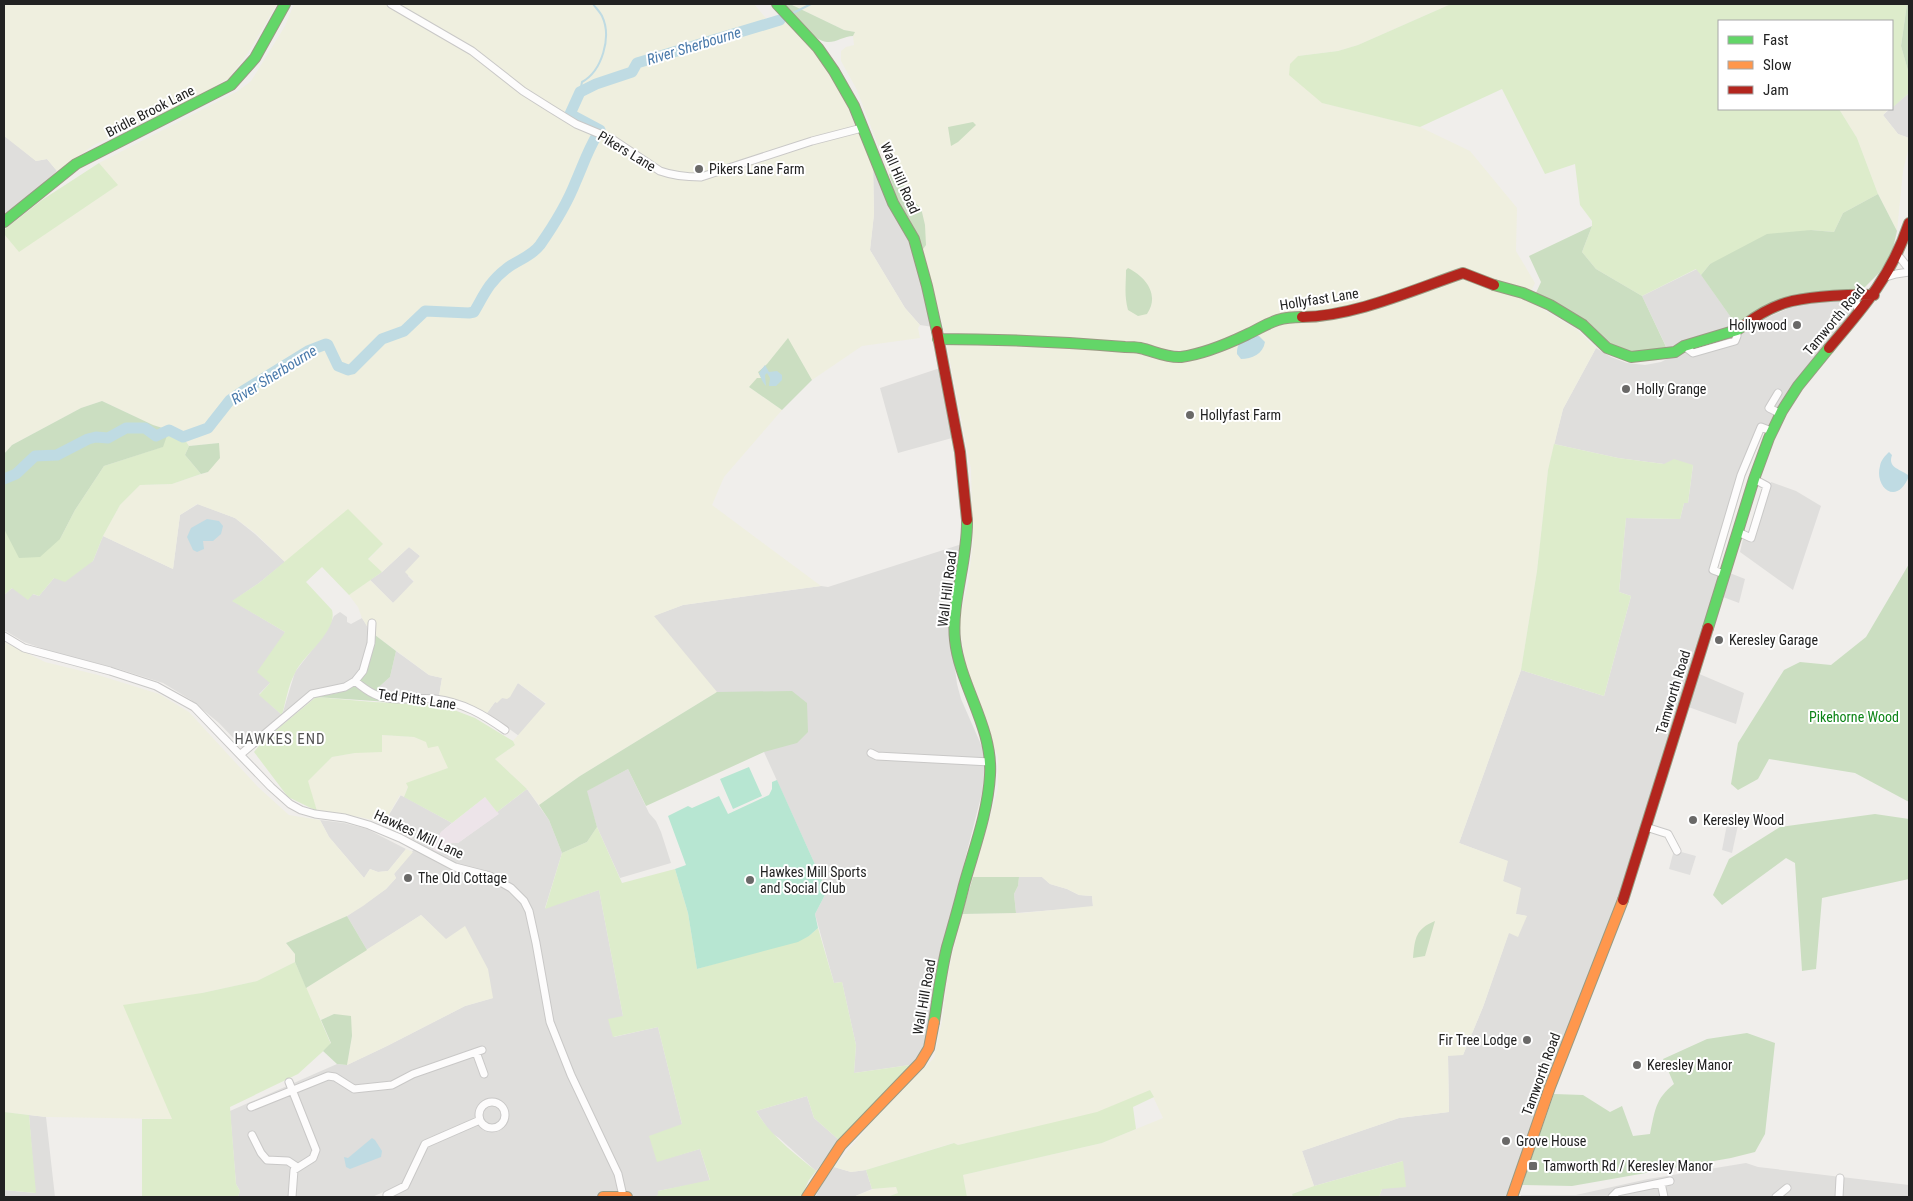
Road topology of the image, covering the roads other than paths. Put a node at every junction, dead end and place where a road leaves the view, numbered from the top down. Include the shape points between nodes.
1 (285, 4) edge
2 (391, 4) edge
3 (777, 4) edge
4 (862, 128) junction
5 (4, 222) edge
6 (1909, 223) edge
7 (1898, 255) junction
8 (1909, 271) edge
9 (1886, 277) junction
10 (1854, 294) junction
11 (1874, 295) junction
12 (1859, 313) junction
13 (938, 339) junction
14 (1778, 393) dead end
15 (1781, 414) junction
16 (1771, 431) junction
17 (1754, 480) junction
18 (1738, 532) junction
19 (1724, 574) junction
20 (372, 623) dead end
21 (4, 636) edge
22 (355, 681) junction
23 (505, 730) dead end
24 (871, 753) dead end
25 (241, 754) junction
26 (990, 762) junction
27 (1646, 827) junction
28 (1677, 851) dead end
29 (484, 1074) dead end
30 (289, 1082) dead end
31 (292, 1091) junction
32 (251, 1107) dead end
33 (480, 1120) dead end
34 (252, 1135) dead end
35 (297, 1167) junction
36 (1840, 1178) dead end
37 (1670, 1181) dead end
38 (1661, 1183) junction
39 (1787, 1188) dead end
40 (385, 1196) edge
41 (625, 1196) edge
42 (292, 1197) edge
43 (603, 1197) edge
44 (807, 1197) edge
45 (1512, 1197) edge
46 (1612, 1197) edge
47 (1664, 1197) edge
48 (1776, 1197) edge
49 (1839, 1197) edge

1 - 5 street, Bridle Brook Lane via 263,45 230,85 76,164
2 - 4 street, Pikers Lane via 472,51 523,90 576,124 612,139 668,174 701,177
3 - 4 street, Wall Hill Road via 823,54 846,90
4 - 13 street, Wall Hill Road via 894,204 914,239
6 - 7 street, Tamworth Road
7 - 8 street
7 - 9 street, Tamworth Road
8 - 9 street
9 - 11 street, Tamworth Road
10 - 11 street, Hollyfast Lane
10 - 12 street
10 - 13 street, Hollyfast Lane via 1791,301 1760,314 1737,330 1668,354 1631,357 1607,348 1583,325 1550,305 1523,292 1463,274 1365,306 1271,322 1200,354 1178,357 1140,348 1062,342
11 - 12 street, Tamworth Road
12 - 15 street, Tamworth Road via 1806,375
13 - 26 street, Wall Hill Road via 954,415 967,506 967,537 956,600 955,641
14 - 15 street via 1768,410
15 - 16 street, Tamworth Road
16 - 17 street, Tamworth Road
16 - 19 street via 1761,426 1742,475 1713,570
17 - 18 street, Tamworth Road
17 - 18 street via 1767,486 1751,538
18 - 19 street, Tamworth Road
19 - 27 street, Tamworth Road
20 - 22 street via 371,643 363,671
21 - 25 street, Hawkes Mill Lane via 24,648 156,686 194,707
22 - 23 street, Ted Pitts Lane via 375,695 437,699 462,705
22 - 25 street via 345,687 312,694
24 - 26 street via 877,756
25 - 41 street, Hawkes Mill Lane via 271,787 301,810 369,824 455,867 498,879 518,894 529,911 550,1022
26 - 44 street, Wall Hill Road via 985,808 947,948 929,1048 920,1063 841,1145
27 - 28 street via 1668,834
27 - 45 street, Tamworth Road via 1618,915 1550,1087
29 - 31 street via 479,1051 413,1074 392,1085 354,1089 332,1076
30 - 31 street
31 - 32 street
31 - 35 street via 316,1150 313,1158
33 - 40 street via 425,1144 405,1186
34 - 35 street via 267,1160 288,1161
35 - 42 street
36 - 49 street
37 - 38 street
38 - 46 street via 1617,1192
38 - 47 street
39 - 48 street
41 - 43 street

